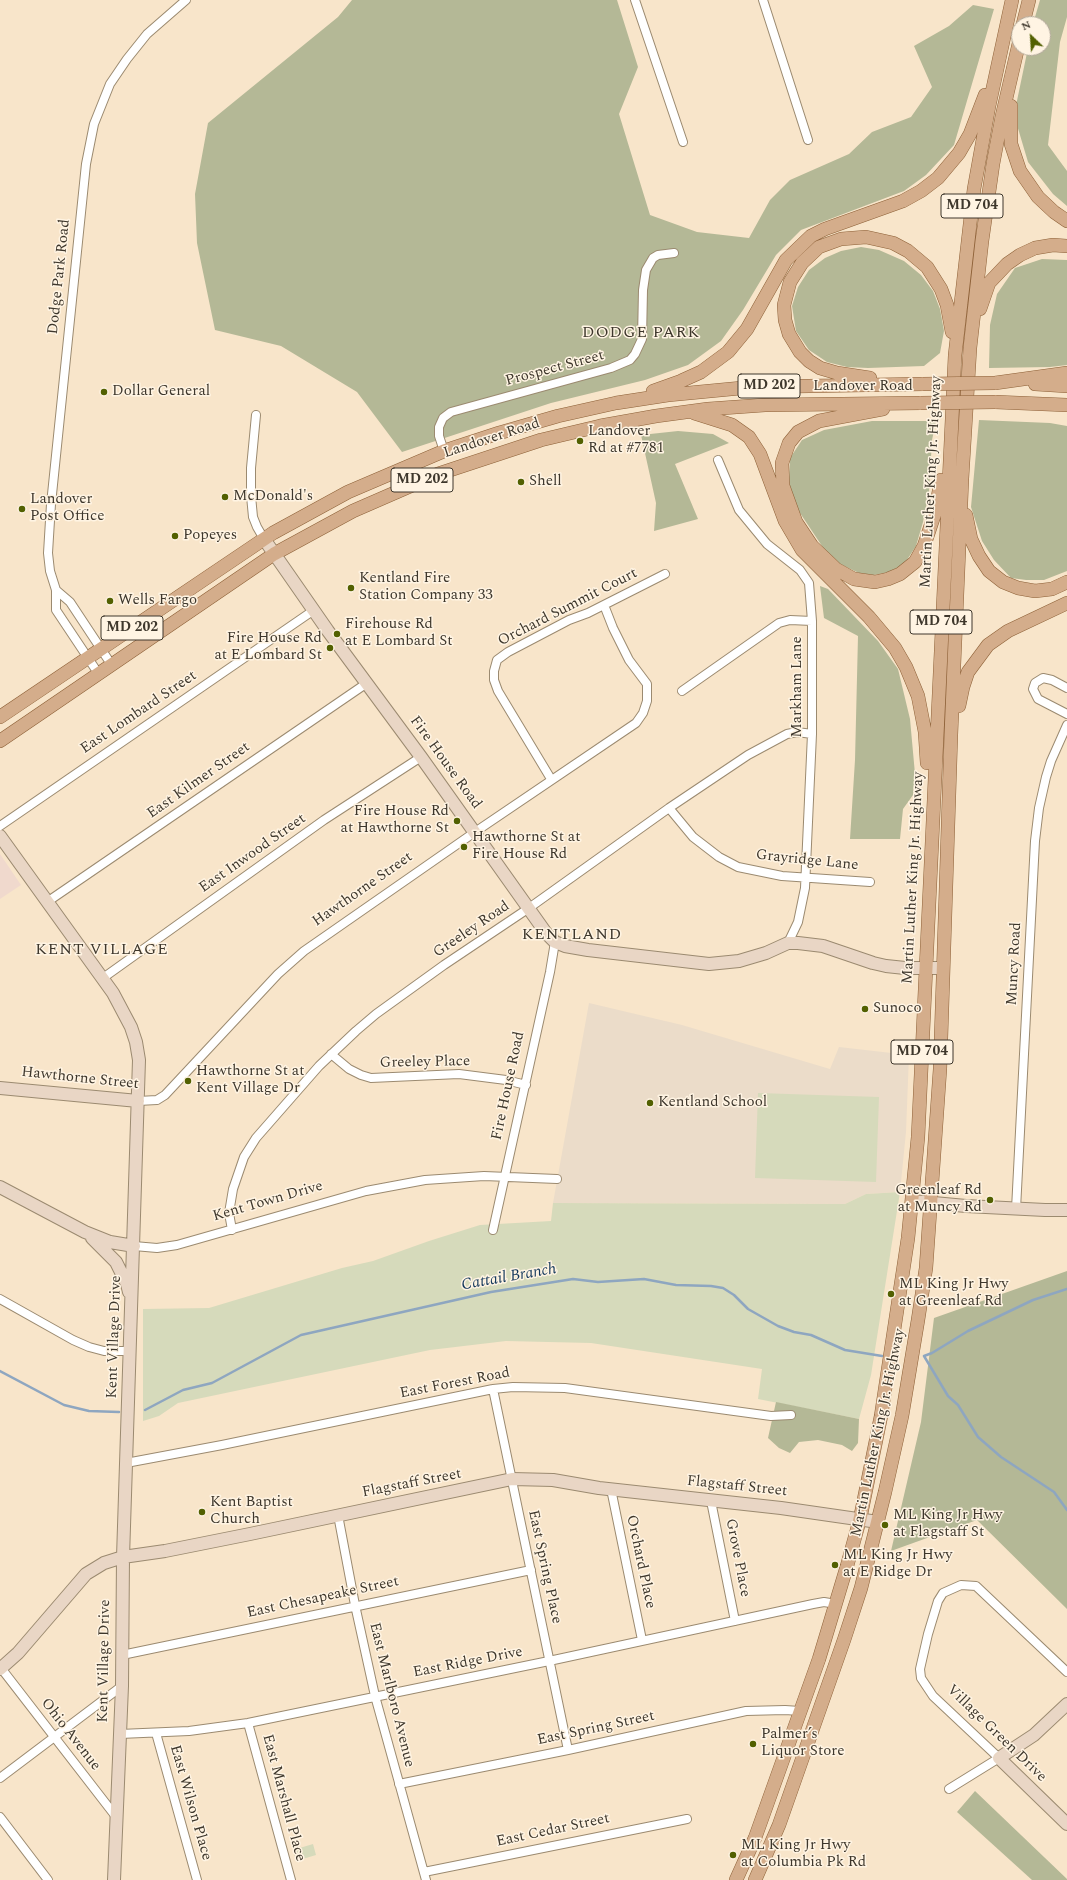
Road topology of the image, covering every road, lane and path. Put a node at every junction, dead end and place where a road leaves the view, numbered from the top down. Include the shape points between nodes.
1 (186, 0) edge
2 (635, 0) edge
3 (763, 0) edge
4 (1012, 0) edge
5 (1029, 0) edge
6 (1026, 16) edge
7 (1016, 56) edge
8 (998, 58) junction
9 (1015, 59) junction
10 (808, 140) dead end
11 (683, 142) dead end
12 (1067, 221) edge
13 (1067, 246) edge
14 (674, 253) dead end
15 (970, 348) junction
16 (955, 355) junction
17 (1067, 373) edge
18 (995, 383) junction
19 (923, 384) junction
20 (1067, 386) edge
21 (616, 403) junction
22 (921, 403) junction
23 (1053, 404) junction
24 (1067, 405) edge
25 (1067, 409) edge
26 (688, 411) junction
27 (256, 415) dead end
28 (950, 425) junction
29 (444, 451) junction
30 (718, 460) dead end
31 (451, 469) junction
32 (962, 479) junction
33 (264, 539) junction
34 (274, 554) junction
35 (665, 574) dead end
36 (1067, 582) edge
37 (56, 590) junction
38 (1067, 602) edge
39 (604, 605) junction
40 (314, 610) junction
41 (812, 621) junction
42 (101, 649) junction
43 (87, 658) junction
44 (111, 664) junction
45 (98, 673) junction
46 (367, 683) junction
47 (1067, 688) edge
48 (682, 690) dead end
49 (1067, 714) edge
50 (0, 717) edge
51 (1067, 725) edge
52 (812, 734) junction
53 (0, 741) edge
54 (421, 757) junction
55 (552, 779) junction
56 (950, 787) junction
57 (669, 808) junction
58 (932, 819) junction
59 (0, 826) edge
60 (475, 832) junction
61 (0, 836) edge
62 (806, 878) junction
63 (870, 882) dead end
64 (48, 902) junction
65 (529, 908) junction
66 (555, 942) junction
67 (788, 943) junction
68 (925, 967) junction
69 (943, 968) junction
70 (103, 978) junction
71 (331, 1054) junction
72 (526, 1084) junction
73 (0, 1088) edge
74 (138, 1101) junction
75 (505, 1178) junction
76 (557, 1179) dead end
77 (0, 1187) edge
78 (912, 1201) junction
79 (930, 1203) junction
80 (1016, 1209) junction
81 (1067, 1210) edge
82 (232, 1230) junction
83 (493, 1230) dead end
84 (85, 1232) junction
85 (134, 1246) junction
86 (0, 1299) edge
87 (132, 1305) junction
88 (130, 1351) junction
89 (493, 1389) junction
90 (791, 1415) dead end
91 (126, 1463) junction
92 (512, 1479) junction
93 (611, 1489) junction
94 (712, 1501) junction
95 (338, 1515) junction
96 (860, 1519) junction
97 (878, 1522) junction
98 (123, 1557) junction
99 (530, 1570) junction
100 (836, 1604) junction
101 (356, 1605) junction
102 (735, 1621) junction
103 (642, 1640) junction
104 (122, 1655) junction
105 (549, 1661) junction
106 (0, 1668) edge
107 (1067, 1672) edge
108 (122, 1686) junction
109 (375, 1696) junction
110 (1067, 1704) edge
111 (800, 1711) junction
112 (248, 1722) junction
113 (156, 1733) junction
114 (120, 1734) junction
115 (54, 1738) junction
116 (568, 1750) junction
117 (999, 1758) junction
118 (0, 1778) edge
119 (399, 1784) junction
120 (949, 1789) dead end
121 (0, 1817) edge
122 (117, 1818) junction
123 (687, 1819) dead end
124 (1067, 1824) edge
125 (425, 1876) edge
126 (48, 1880) edge
127 (114, 1880) edge
128 (197, 1880) edge
129 (291, 1880) edge
130 (736, 1880) edge
131 (755, 1880) edge

1 - 37 street, Dodge Park Road via 147,34 123,64 104,97 90,138 49,526 49,562
2 - 11 street
3 - 10 street
4 - 8 main road, Martin Luther King Jr. Highway / MD 704
5 - 6 main road
7 - 9 main road, Martin Luther King Jr. Highway / MD 704
8 - 16 main road, Martin Luther King Jr. Highway / MD 704 via 974,189
8 - 21 main road via 970,134 960,153 938,178 903,201 811,236 786,260 747,329 720,360 702,372 681,381
9 - 12 main road via 1010,123 1014,155 1020,171 1034,192 1048,207
9 - 15 main road, Martin Luther King Jr. Highway / MD 704 via 992,170
13 - 15 main road via 1035,248 1020,255 1000,270 985,294
14 - 29 street, Prospect Street via 653,258 646,270 642,339 630,360 611,368 451,412 443,418 439,427
15 - 32 main road, Martin Luther King Jr. Highway / MD 704
16 - 19 main road via 950,314 944,297 927,267 908,251 884,241 857,237 819,247 807,257 790,282 784,305 789,334 804,357 820,368 837,373
16 - 28 main road, Martin Luther King Jr. Highway / MD 704
17 - 18 main road
18 - 19 main road, Landover Road / MD 202, bridge
18 - 20 main road, Landover Road / MD 202
19 - 21 main road, Landover Road / MD 202 via 739,388
21 - 29 main road, Landover Road / MD 202 via 538,421
22 - 23 main road, Landover Road / MD 202, bridge
22 - 26 main road, Landover Road / MD 202 via 764,405
22 - 28 main road via 819,421 798,432 786,449 782,463 782,478 792,513 800,531 836,569 854,579 875,582 900,574 914,562 924,546 933,519
23 - 24 main road, Landover Road / MD 202
23 - 25 main road
26 - 31 main road, Landover Road / MD 202 via 571,432
26 - 58 main road via 732,425 749,437 760,454 780,512 799,545 884,633 901,657 911,677 921,709
27 - 33 street via 251,496 253,517
28 - 58 main road, Martin Luther King Jr. Highway / MD 704
29 - 31 main road
29 - 33 main road, Landover Road / MD 202 via 348,492
30 - 41 street, Markham Lane via 739,510 767,544 800,570 809,583
31 - 34 main road, Landover Road / MD 202 via 379,499
32 - 36 main road via 971,539 978,556 989,570 1007,584 1027,590 1052,589
32 - 56 main road, Martin Luther King Jr. Highway / MD 704
33 - 34 street, Fire House Road
33 - 42 main road, Landover Road / MD 202
34 - 40 street, Fire House Road
34 - 44 main road, Landover Road / MD 202
35 - 39 street, Orchard Summit Court
37 - 42 street via 70,602
37 - 43 street, Dodge Park Road via 56,610
38 - 56 main road via 1001,635 988,645 972,666 965,679 959,703
39 - 55 street, Hawthorne Street via 612,628 629,660 646,684 647,700 643,713 636,723
39 - 55 street, Orchard Summit Court via 569,620 497,660 494,680 498,691
40 - 46 street, Fire House Road
40 - 59 street, East Lombard Street
41 - 48 street via 790,620 779,623
41 - 52 street, Markham Lane
42 - 43 main road, Landover Road / MD 202
42 - 44 street
43 - 45 street, Dodge Park Road
43 - 50 main road, Landover Road / MD 202
44 - 45 main road, Landover Road / MD 202
45 - 53 main road, Landover Road / MD 202
46 - 54 street, Fire House Road
46 - 64 street, East Kilmer Street
47 - 49 street via 1043,678 1036,681 1033,689 1038,699
51 - 80 street, Muncy Road via 1046,777 1036,835
52 - 57 street, Greeley Road via 797,732 779,737
52 - 62 street, Markham Lane
54 - 60 street, Fire House Road
54 - 70 street, East Inwood Street via 324,820
55 - 60 street, Hawthorne Street
56 - 69 main road, Martin Luther King Jr. Highway / MD 704
57 - 62 street, Grayridge Lane via 693,837 719,858 738,867 758,872
57 - 65 street, Greeley Road
58 - 68 main road, Martin Luther King Jr. Highway / MD 704
60 - 65 street, Fire House Road
60 - 74 street, Hawthorne Street via 304,952 283,969 165,1095 157,1100
61 - 64 street, Kent Village Drive
62 - 63 street, Grayridge Lane
62 - 67 street, Markham Lane via 802,908
64 - 70 street, Kent Village Drive
65 - 66 street, Fire House Road
65 - 71 street, Greeley Road via 406,992 371,1018
66 - 67 street via 588,950 710,964 739,961 766,954
66 - 72 street, Fire House Road
67 - 68 street via 823,946 873,963 905,968
68 - 69 street
68 - 78 main road, Martin Luther King Jr. Highway / MD 704 via 918,1137
69 - 79 main road, Martin Luther King Jr. Highway / MD 704 via 940,1069
70 - 74 street, Kent Village Drive via 124,1011 136,1042 139,1060
71 - 72 street, Greeley Place via 349,1069 372,1078 459,1074
71 - 82 street, Greeley Road via 270,1119 244,1157 230,1202
72 - 75 street, Fire House Road
73 - 74 street, Hawthorne Street
74 - 85 street, Kent Village Drive
75 - 76 street, Kent Town Drive
75 - 82 street, Kent Town Drive via 454,1177 395,1185 343,1197
75 - 83 street, Fire House Road
77 - 84 street, Kent Town Drive
78 - 79 street
78 - 96 main road, Martin Luther King Jr. Highway / MD 704 via 885,1394
79 - 80 street
79 - 97 main road, Martin Luther King Jr. Highway / MD 704 via 926,1268 914,1349
80 - 81 street
82 - 85 street, Kent Town Drive via 177,1245 156,1248
84 - 85 street, Kent Town Drive via 110,1242
84 - 87 street via 116,1262 128,1284
85 - 87 street, Kent Village Drive
86 - 88 street via 89,1347 104,1351
87 - 88 street, Kent Village Drive
88 - 91 street, Kent Village Drive
89 - 90 street, East Forest Road via 524,1386 565,1388 771,1416
89 - 91 street, East Forest Road
89 - 92 street, East Spring Place
91 - 98 street, Kent Village Drive
92 - 93 street, Flagstaff Street via 553,1480
92 - 95 street, Flagstaff Street via 413,1502
92 - 99 street, East Spring Place
93 - 94 street, Flagstaff Street
93 - 103 street, Orchard Place
94 - 96 street, Flagstaff Street
94 - 102 street, Grove Place
95 - 98 street, Flagstaff Street via 165,1551
95 - 101 street, East Marlboro Avenue
96 - 97 street, Flagstaff Street
96 - 100 main road, Martin Luther King Jr. Highway / MD 704
97 - 131 main road, Martin Luther King Jr. Highway / MD 704 via 844,1640 779,1824
98 - 104 street, Kent Village Drive
98 - 106 street, Flagstaff Street via 104,1563 86,1574 18,1654
99 - 101 street, East Chesapeake Street
99 - 105 street, East Spring Place
100 - 102 street, East Ridge Drive via 818,1603
100 - 111 main road, Martin Luther King Jr. Highway / MD 704
101 - 104 street, East Chesapeake Street
101 - 109 street, East Marlboro Avenue
102 - 103 street, East Ridge Drive
103 - 105 street, East Ridge Drive
104 - 108 street, Kent Village Drive
105 - 109 street, East Ridge Drive
105 - 116 street, East Spring Place
106 - 115 street, Ohio Avenue
107 - 117 street, Village Green Drive via 973,1585 965,1584 946,1591 938,1601 920,1669 923,1682 941,1704
108 - 114 street, Kent Village Drive
108 - 115 street
109 - 112 street, East Ridge Drive
109 - 119 street, East Marlboro Avenue
110 - 117 street via 1034,1735
111 - 116 street, East Spring Street via 746,1712
111 - 130 main road, Martin Luther King Jr. Highway / MD 704 via 755,1838
112 - 113 street, East Ridge Drive via 203,1730
112 - 129 street, East Marshall Place
113 - 114 street, East Ridge Drive
113 - 128 street, East Wilson Place
114 - 122 street, Kent Village Drive
115 - 118 street
115 - 122 street, Ohio Avenue
116 - 119 street, East Spring Street
117 - 120 street
117 - 124 street, Village Green Drive
119 - 125 street, East Marlboro Avenue
121 - 126 street
122 - 127 street, Kent Village Drive
123 - 125 street, East Cedar Street

